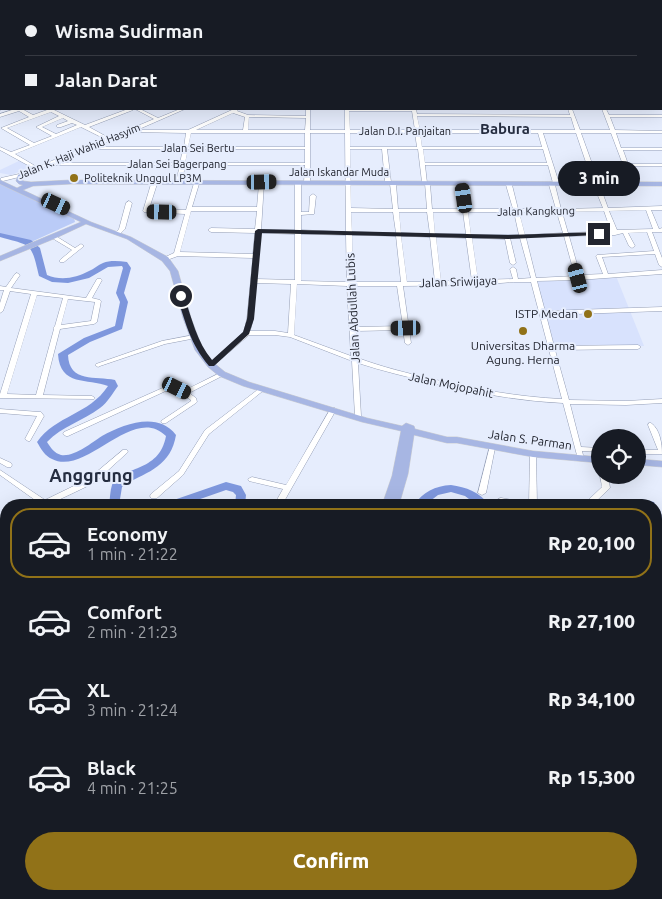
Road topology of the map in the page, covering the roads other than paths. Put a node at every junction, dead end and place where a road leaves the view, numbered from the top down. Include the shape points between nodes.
1 (16, 110) edge
2 (21, 110) edge
3 (53, 110) edge
4 (128, 110) edge
5 (139, 110) edge
6 (180, 110) edge
7 (235, 110) edge
8 (308, 110) edge
9 (347, 110) edge
10 (380, 110) edge
11 (570, 110) edge
12 (604, 110) edge
13 (414, 111) edge
14 (2, 115) edge
15 (63, 116) junction
16 (247, 116) junction
17 (308, 116) junction
18 (572, 116) junction
19 (607, 116) junction
20 (662, 116) edge
21 (33, 117) junction
22 (157, 119) junction
23 (72, 121) junction
24 (18, 122) junction
25 (145, 124) junction
26 (58, 126) dead end
27 (84, 126) junction
28 (2, 127) edge
29 (128, 131) junction
30 (148, 131) junction
31 (189, 131) junction
32 (245, 131) junction
33 (308, 131) junction
34 (347, 131) junction
35 (418, 131) junction
36 (540, 132) junction
37 (578, 132) junction
38 (613, 132) junction
39 (662, 132) edge
40 (56, 136) junction
41 (108, 139) junction
42 (34, 145) junction
43 (0, 148) edge
44 (88, 148) junction
45 (185, 148) junction
46 (307, 148) junction
47 (348, 148) junction
48 (384, 148) junction
49 (420, 148) junction
50 (545, 148) junction
51 (620, 149) junction
52 (662, 149) edge
53 (11, 154) junction
54 (48, 164) junction
55 (182, 164) junction
56 (306, 164) junction
57 (422, 164) junction
58 (550, 164) junction
59 (627, 165) junction
60 (662, 165) edge
61 (36, 168) junction
62 (21, 174) junction
63 (1, 179) edge
64 (179, 182) junction
65 (307, 182) junction
66 (139, 183) junction
67 (262, 183) junction
68 (348, 183) junction
69 (426, 183) junction
70 (32, 184) junction
71 (154, 184) junction
72 (196, 184) junction
73 (298, 184) junction
74 (390, 184) junction
75 (462, 184) junction
76 (509, 184) junction
77 (596, 184) junction
78 (555, 185) junction
79 (634, 185) junction
80 (662, 185) edge
81 (19, 189) junction
82 (312, 196) dead end
83 (129, 203) dead end
84 (662, 208) edge
85 (260, 209) junction
86 (605, 209) junction
87 (648, 209) junction
88 (349, 210) junction
89 (396, 210) junction
90 (190, 211) junction
91 (431, 211) junction
92 (517, 211) junction
93 (558, 211) junction
94 (466, 212) junction
95 (299, 214) junction
96 (86, 222) junction
97 (211, 230) dead end
98 (258, 231) junction
99 (649, 231) junction
100 (660, 231) edge
101 (298, 232) junction
102 (615, 232) junction
103 (625, 232) junction
104 (350, 234) junction
105 (125, 235) junction
106 (398, 235) junction
107 (566, 235) junction
108 (433, 236) junction
109 (54, 237) junction
110 (468, 237) junction
111 (508, 237) junction
112 (524, 237) junction
113 (81, 246) dead end
114 (632, 246) dead end
115 (75, 250) junction
116 (657, 252) junction
117 (177, 254) junction
118 (256, 256) junction
119 (0, 259) edge
120 (165, 259) junction
121 (62, 261) dead end
122 (662, 265) edge
123 (662, 272) edge
124 (17, 275) dead end
125 (606, 276) junction
126 (578, 278) junction
127 (99, 280) dead end
128 (534, 280) junction
129 (254, 281) junction
130 (516, 281) junction
131 (296, 282) junction
132 (475, 282) junction
133 (438, 283) junction
134 (350, 284) junction
135 (402, 284) junction
136 (0, 288) edge
137 (8, 288) junction
138 (35, 292) junction
139 (66, 297) junction
140 (88, 298) junction
141 (662, 309) edge
142 (0, 311) edge
143 (542, 313) junction
144 (56, 328) junction
145 (406, 328) junction
146 (354, 329) junction
147 (247, 333) junction
148 (291, 335) junction
149 (194, 337) junction
150 (408, 343) dead end
151 (638, 347) dead end
152 (551, 348) junction
153 (355, 361) junction
154 (98, 365) dead end
155 (211, 365) junction
156 (222, 374) junction
157 (262, 390) junction
158 (186, 392) junction
159 (1, 396) edge
160 (38, 396) junction
161 (92, 398) dead end
162 (662, 401) edge
163 (567, 403) junction
164 (332, 410) junction
165 (0, 411) edge
166 (358, 416) junction
167 (164, 421) dead end
168 (651, 425) dead end
169 (394, 428) junction
170 (408, 429) junction
171 (66, 434) dead end
172 (28, 439) dead end
173 (402, 441) junction
174 (492, 448) junction
175 (125, 452) dead end
176 (591, 452) edge
177 (646, 452) edge
178 (532, 454) junction
179 (580, 454) junction
180 (591, 457) edge
181 (0, 460) edge
182 (646, 463) edge
183 (662, 464) edge
184 (9, 465) dead end
185 (0, 472) edge
186 (252, 479) dead end
187 (605, 484) edge
188 (288, 488) junction
189 (482, 493) dead end
190 (154, 496) dead end
191 (39, 499) edge
192 (56, 499) edge
193 (282, 499) edge
194 (389, 499) edge
195 (396, 499) edge
196 (533, 499) edge
197 (594, 499) edge

1 - 14 street
2 - 21 street
3 - 15 street
3 - 21 street
4 - 27 street
5 - 22 street
6 - 22 street, Jalan K. Haji Wahid Hasyim
7 - 16 street
7 - 31 street
8 - 17 street
9 - 34 street, Jalan Abdullah Lubis
10 - 13 street
11 - 18 street
12 - 19 street
13 - 18 street
13 - 35 street
14 - 24 street
15 - 23 street
15 - 40 street via 38,126
16 - 17 street
16 - 32 street
17 - 33 street
18 - 37 street
19 - 20 street
19 - 38 street
21 - 24 street
22 - 25 street, Jalan K. Haji Wahid Hasyim
23 - 26 street
23 - 27 street
24 - 28 street
25 - 29 street, Jalan K. Haji Wahid Hasyim
25 - 30 street
27 - 40 street
27 - 41 street
28 - 42 street
29 - 30 street, Jalan D.I. Panjaitan
29 - 41 street, Jalan K. Haji Wahid Hasyim
30 - 31 street, Jalan D.I. Panjaitan
31 - 32 street, Jalan D.I. Panjaitan
31 - 45 street
32 - 33 street, Jalan D.I. Panjaitan
33 - 34 street, Jalan D.I. Panjaitan
33 - 46 street
34 - 35 street, Jalan D.I. Panjaitan
34 - 47 street, Jalan Abdullah Lubis
35 - 36 street, Jalan D.I. Panjaitan
35 - 49 street
36 - 37 street, Jalan D.I. Panjaitan
36 - 50 street
37 - 38 street, Jalan D.I. Panjaitan
37 - 77 street
38 - 39 street, Jalan D.I. Panjaitan
38 - 51 street
40 - 42 street
41 - 44 street, Jalan K. Haji Wahid Hasyim
42 - 53 street
43 - 53 street
44 - 45 street, Jalan Sei Bertu
44 - 54 street, Jalan K. Haji Wahid Hasyim
45 - 46 street, Jalan Sei Bertu
45 - 55 street
46 - 56 street
47 - 48 street
47 - 68 street, Jalan Abdullah Lubis
48 - 49 street
48 - 74 street
49 - 50 street
49 - 57 street
50 - 58 street
51 - 52 street
51 - 59 street
53 - 61 street
54 - 55 street, Jalan Sei Bagerpang
54 - 61 street, Jalan K. Haji Wahid Hasyim
55 - 56 street, Jalan Sei Bagerpang
55 - 64 street
56 - 65 street
57 - 58 street
57 - 69 street
58 - 78 street
59 - 60 street
59 - 79 street
61 - 62 street, Jalan K. Haji Wahid Hasyim
62 - 63 street, Jalan K. Haji Wahid Hasyim
62 - 70 main road via 21,183
62 - 81 street
63 - 81 main road
64 - 66 main road, Jalan Iskandar Muda
64 - 67 main road, Jalan Iskandar Muda
65 - 67 main road, Jalan Iskandar Muda
65 - 68 main road, Jalan Iskandar Muda
66 - 70 main road, Jalan Iskandar Muda
66 - 71 main road, Jalan Iskandar Muda
66 - 81 main road, Jalan Iskandar Muda via 46,184
67 - 72 main road, Jalan Iskandar Muda
67 - 73 main road, Jalan Iskandar Muda
67 - 85 street
68 - 73 main road, Jalan Iskandar Muda
68 - 74 main road, Jalan Iskandar Muda
68 - 88 street, Jalan Abdullah Lubis
69 - 74 main road, Jalan Iskandar Muda
69 - 75 main road, Jalan Iskandar Muda
69 - 76 main road, Jalan Iskandar Muda
69 - 91 street
70 - 81 main road, Jalan Iskandar Muda
71 - 72 main road, Jalan Iskandar Muda
71 - 90 street via 146,211
72 - 90 street
73 - 95 street
74 - 89 street
75 - 76 main road, Jalan Iskandar Muda
75 - 94 street
76 - 78 main road, Jalan Iskandar Muda
76 - 92 street
77 - 78 main road, Jalan Iskandar Muda
77 - 79 main road, Jalan Iskandar Muda
77 - 86 street
78 - 93 street
79 - 80 main road, Jalan Iskandar Muda
81 - 96 main road
81 - 105 main road
82 - 95 street via 312,213
83 - 105 street via 122,229
84 - 87 street, Jalan Kangkung
85 - 90 street
85 - 98 street
86 - 87 street, Jalan Kangkung
86 - 93 street, Jalan Kangkung
86 - 102 street
87 - 100 street
88 - 89 street, Jalan Kangkung
88 - 104 street, Jalan Abdullah Lubis
89 - 91 street, Jalan Kangkung
89 - 106 street
90 - 117 street
91 - 94 street, Jalan Kangkung
91 - 108 street
92 - 93 street, Jalan Kangkung
92 - 94 street, Jalan Kangkung
92 - 112 street
93 - 107 street
94 - 110 street
95 - 101 street
96 - 105 main road
96 - 109 main road
97 - 98 street
98 - 101 street
98 - 118 street
99 - 100 street
99 - 103 street
99 - 116 street
101 - 104 street
101 - 131 street
102 - 103 street
102 - 107 street
103 - 114 street
104 - 106 street
104 - 134 street, Jalan Abdullah Lubis
105 - 120 main road
106 - 108 street
106 - 135 street
107 - 112 street
107 - 126 street
108 - 110 street
108 - 133 street
109 - 115 street
109 - 119 main road
110 - 111 street
110 - 132 street
111 - 112 street
111 - 130 street
112 - 128 street
113 - 115 street
115 - 121 street
116 - 122 street
116 - 125 street via 599,256
117 - 118 street
117 - 120 street
118 - 129 street
120 - 149 main road via 174,272
123 - 125 street, Jalan Sriwijaya
124 - 137 street
125 - 126 street, Jalan Sriwijaya
126 - 128 street, Jalan Sriwijaya
127 - 140 street
128 - 130 street, Jalan Sriwijaya
128 - 143 street
129 - 131 street, Jalan Sriwijaya
129 - 147 street
130 - 132 street, Jalan Sriwijaya
131 - 134 street, Jalan Sriwijaya
131 - 148 street
132 - 133 street, Jalan Sriwijaya
133 - 135 street, Jalan Sriwijaya
134 - 135 street, Jalan Sriwijaya
134 - 146 street, Jalan Abdullah Lubis
135 - 145 street
136 - 137 street
137 - 138 street
137 - 142 street
138 - 139 street
138 - 159 street
139 - 140 street
139 - 144 street
140 - 144 street via 99,302 94,322
141 - 143 street
143 - 152 street
144 - 160 street
145 - 146 street
145 - 150 street
146 - 153 street, Jalan Abdullah Lubis
147 - 148 street, Jalan Mojopahit
147 - 155 street
148 - 153 street, Jalan Mojopahit
149 - 154 street via 164,342
149 - 155 main road
151 - 152 street
152 - 163 street
153 - 163 street, Jalan Mojopahit via 483,392
153 - 166 street, Jalan Abdullah Lubis
155 - 156 main road
156 - 157 main road
156 - 158 street
157 - 164 main road
157 - 190 street via 207,432 181,473
158 - 167 street via 194,402
158 - 171 street via 169,387
159 - 160 street
160 - 161 street
162 - 163 street, Jalan Mojopahit
163 - 179 street
164 - 166 main road
164 - 188 street
165 - 172 street via 39,414 40,420
166 - 169 main road
166 - 170 main road
168 - 177 street via 662,452
169 - 170 main road
169 - 173 main road
170 - 173 main road
170 - 174 main road, Jalan S. Parman
170 - 195 main road via 404,474
173 - 194 main road
174 - 178 main road, Jalan S. Parman
174 - 189 street
175 - 192 street via 90,481
176 - 179 street
178 - 179 main road, Jalan S. Parman
178 - 196 street
179 - 180 main road, Jalan S. Parman
181 - 184 street
182 - 183 main road
185 - 191 street
186 - 188 street
187 - 197 street via 606,488
188 - 193 street

